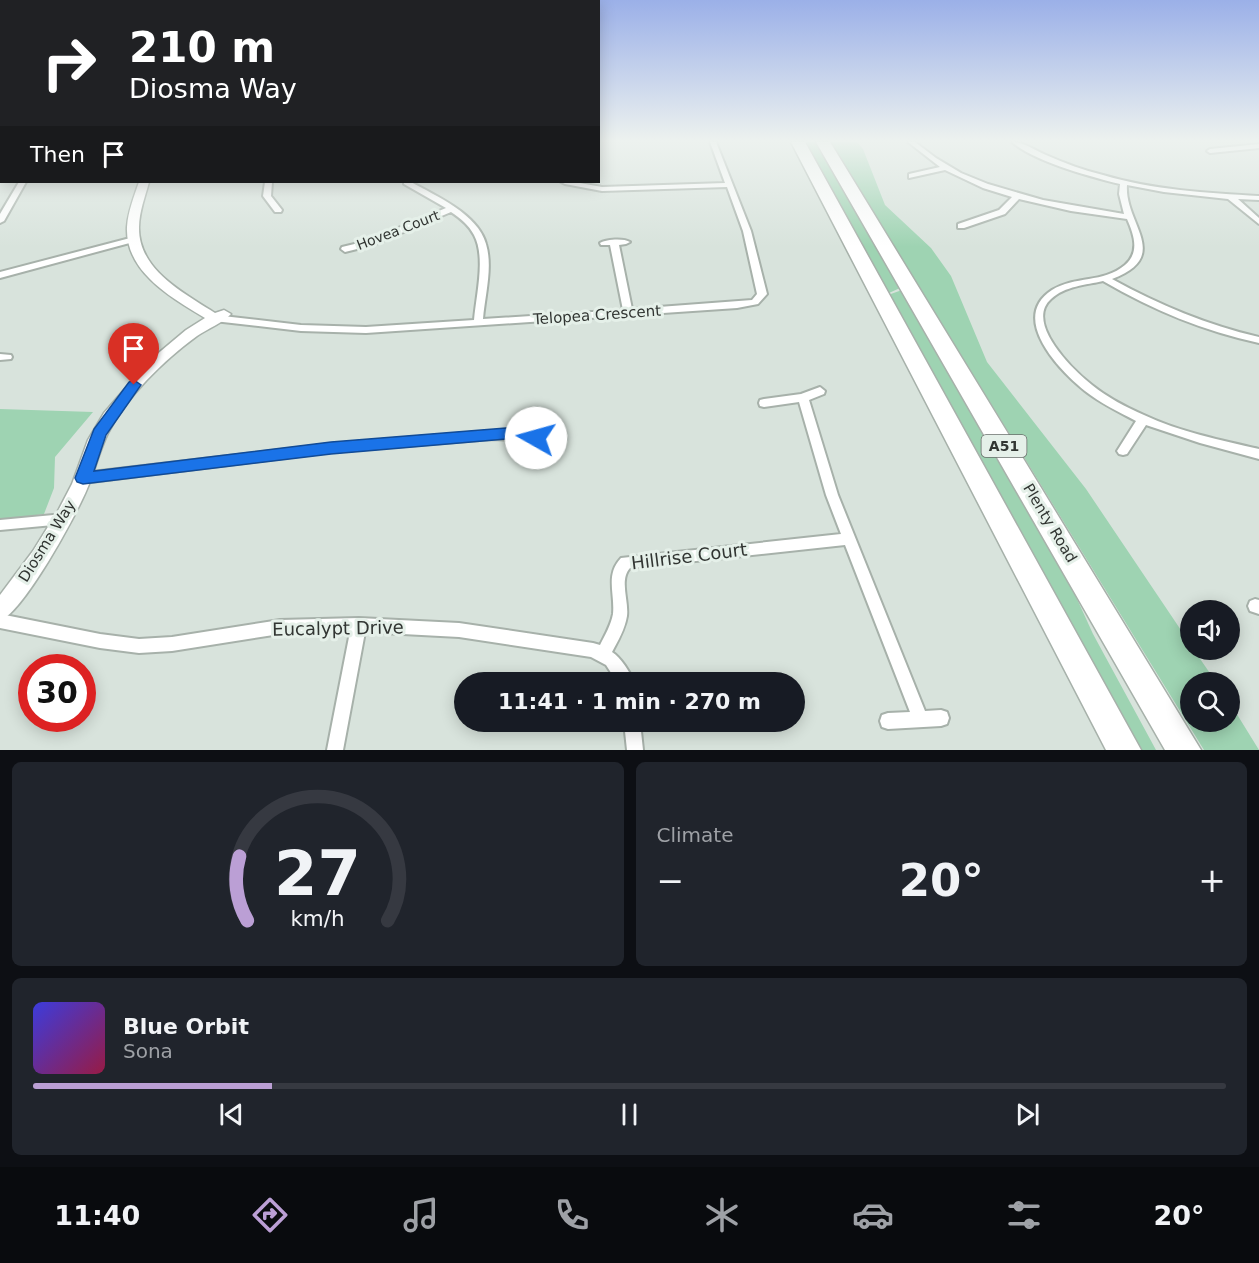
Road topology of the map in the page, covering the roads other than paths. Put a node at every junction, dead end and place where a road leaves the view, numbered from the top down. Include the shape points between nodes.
1 (727, 177) edge
2 (817, 177) edge
3 (844, 177) edge
4 (971, 177) edge
5 (1105, 177) edge
6 (21, 183) edge
7 (144, 183) edge
8 (268, 183) edge
9 (408, 183) edge
10 (570, 183) edge
11 (1124, 183) junction
12 (730, 185) junction
13 (1018, 196) junction
14 (1230, 196) junction
15 (1259, 198) edge
16 (451, 209) junction
17 (278, 210) dead end
18 (1128, 218) junction
19 (0, 221) edge
20 (1259, 222) edge
21 (961, 226) dead end
22 (134, 241) junction
23 (626, 242) dead end
24 (345, 249) dead end
25 (0, 274) edge
26 (1104, 278) junction
27 (628, 313) junction
28 (219, 317) junction
29 (478, 323) junction
30 (1259, 340) edge
31 (820, 391) dead end
32 (803, 398) junction
33 (764, 403) dead end
34 (1143, 420) junction
35 (536, 438) dead end
36 (1122, 451) dead end
37 (1259, 454) edge
38 (83, 478) junction
39 (64, 519) junction
40 (0, 525) edge
41 (849, 539) junction
42 (0, 610) edge
43 (0, 621) edge
44 (359, 625) junction
45 (603, 654) junction
46 (621, 672) edge
47 (942, 718) dead end
48 (921, 720) junction
49 (888, 721) dead end
50 (633, 732) edge
51 (335, 750) edge
52 (635, 750) edge
53 (1124, 750) edge
54 (1184, 750) edge

1 - 12 street, Telopea Crescent
2 - 53 highway, A51
3 - 54 highway, Plenty Road / A51
4 - 13 street
5 - 11 street
6 - 19 street
7 - 22 street via 135,214
8 - 17 street via 267,196
9 - 16 street
10 - 12 street via 602,189
11 - 14 street
11 - 18 street
12 - 27 street, Telopea Crescent via 749,236 761,297 745,304
13 - 18 street
13 - 21 street via 1002,212
14 - 15 street
14 - 20 street
16 - 24 street, Hovea Court via 370,243
16 - 29 street via 471,224 482,244
18 - 26 street via 1138,235 1139,251 1131,265
22 - 25 street
22 - 28 street, Telopea Crescent via 154,276
23 - 27 street via 609,243
26 - 30 street via 1170,313
26 - 34 street via 1065,287 1049,296 1039,311 1040,329 1050,348 1085,385
27 - 29 street, Telopea Crescent
28 - 29 street, Telopea Crescent via 301,328 366,330
28 - 38 street, Diosma Way via 204,333 170,353 143,376 115,408 99,433
31 - 32 street
32 - 33 street
32 - 41 street
34 - 36 street
34 - 37 street via 1180,434
35 - 38 street via 499,434 331,448
38 - 39 street, Diosma Way
39 - 40 street
39 - 42 street, Diosma Way
41 - 45 street, Hillrise Court via 626,562 618,572 621,603 617,625
41 - 48 street
43 - 44 street, Eucalypt Drive via 139,646 280,627
44 - 45 street, Eucalypt Drive via 459,630 585,647
44 - 51 street
45 - 46 street
47 - 48 street
48 - 49 street
50 - 52 street

